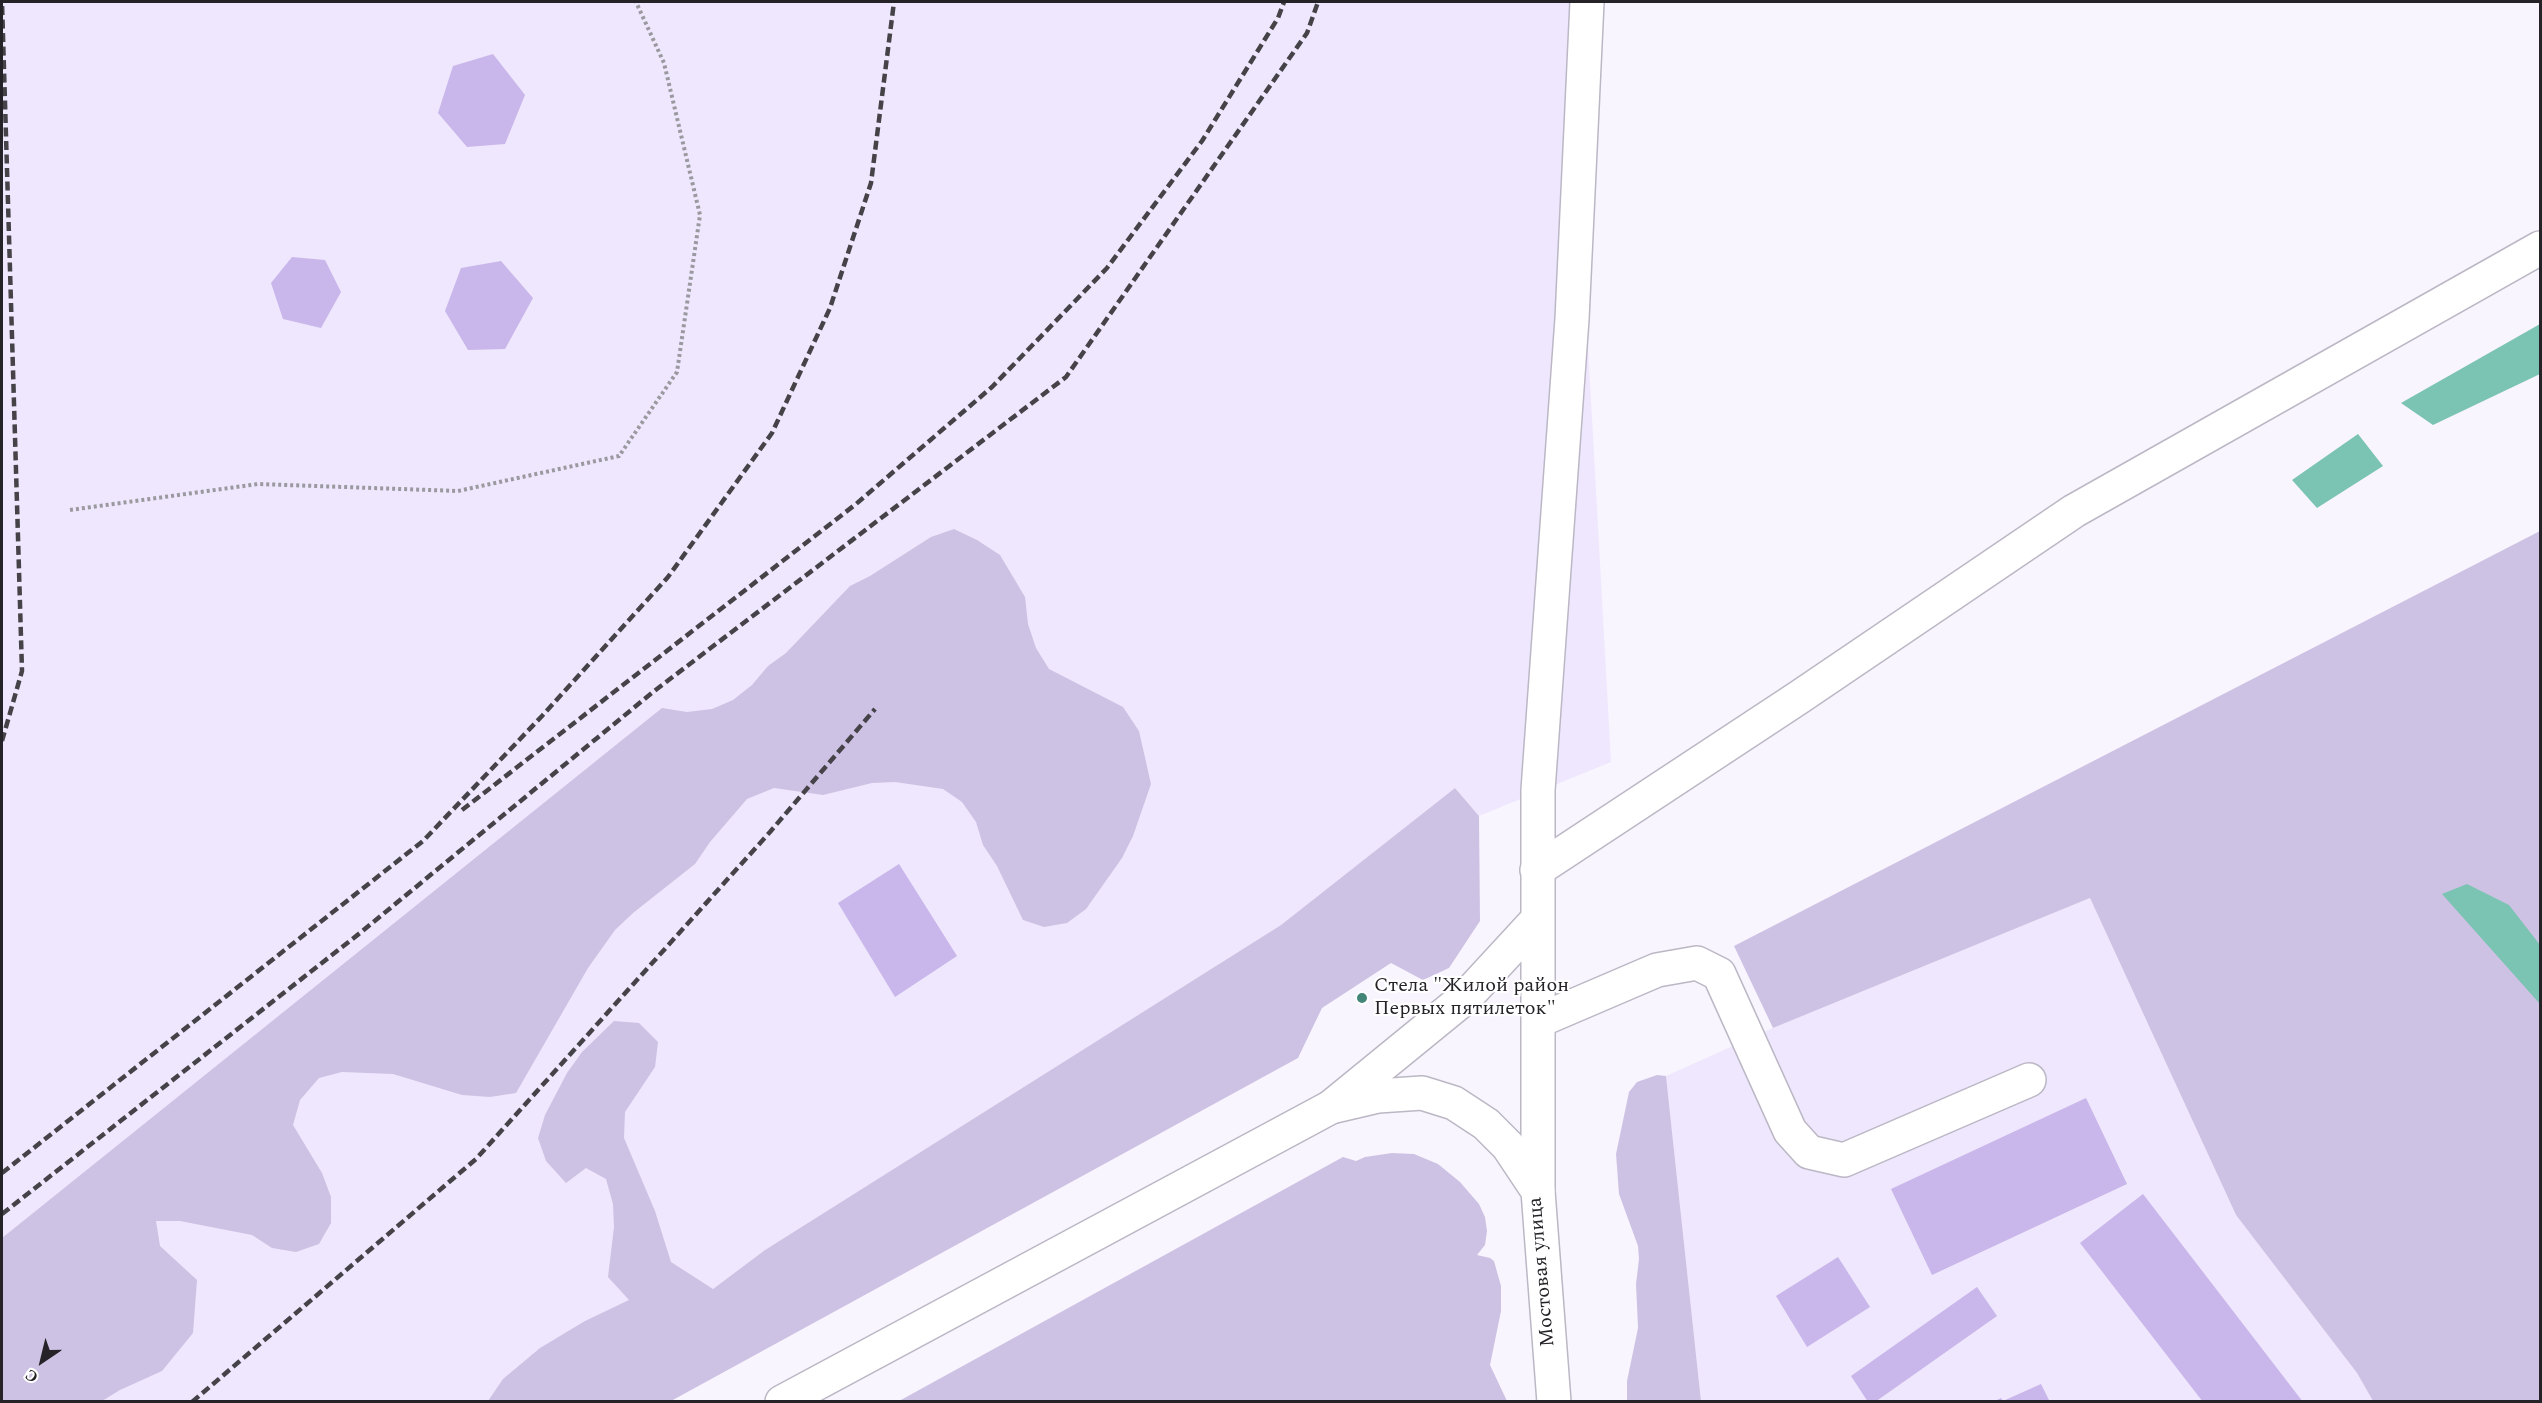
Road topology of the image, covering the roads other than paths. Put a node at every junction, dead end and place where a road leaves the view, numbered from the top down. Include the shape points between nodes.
1 (1587, 2) edge
2 (2541, 248) edge
3 (1537, 870) junction
4 (1538, 919) junction
5 (1538, 1021) junction
6 (2029, 1080) dead end
7 (1331, 1107) junction
8 (1538, 1191) junction
9 (782, 1401) edge
10 (1554, 1401) edge

1 - 3 street via 1572,319 1538,790
2 - 3 street via 2074,511
3 - 4 street
4 - 5 street
4 - 7 street via 1467,996
5 - 6 street via 1657,970 1696,963 1719,974 1790,1131 1809,1152 1844,1160
5 - 8 street
7 - 8 street, Мостовая улица via 1378,1096 1422,1094 1454,1103 1508,1146
7 - 9 street
8 - 10 street, Мостовая улица

